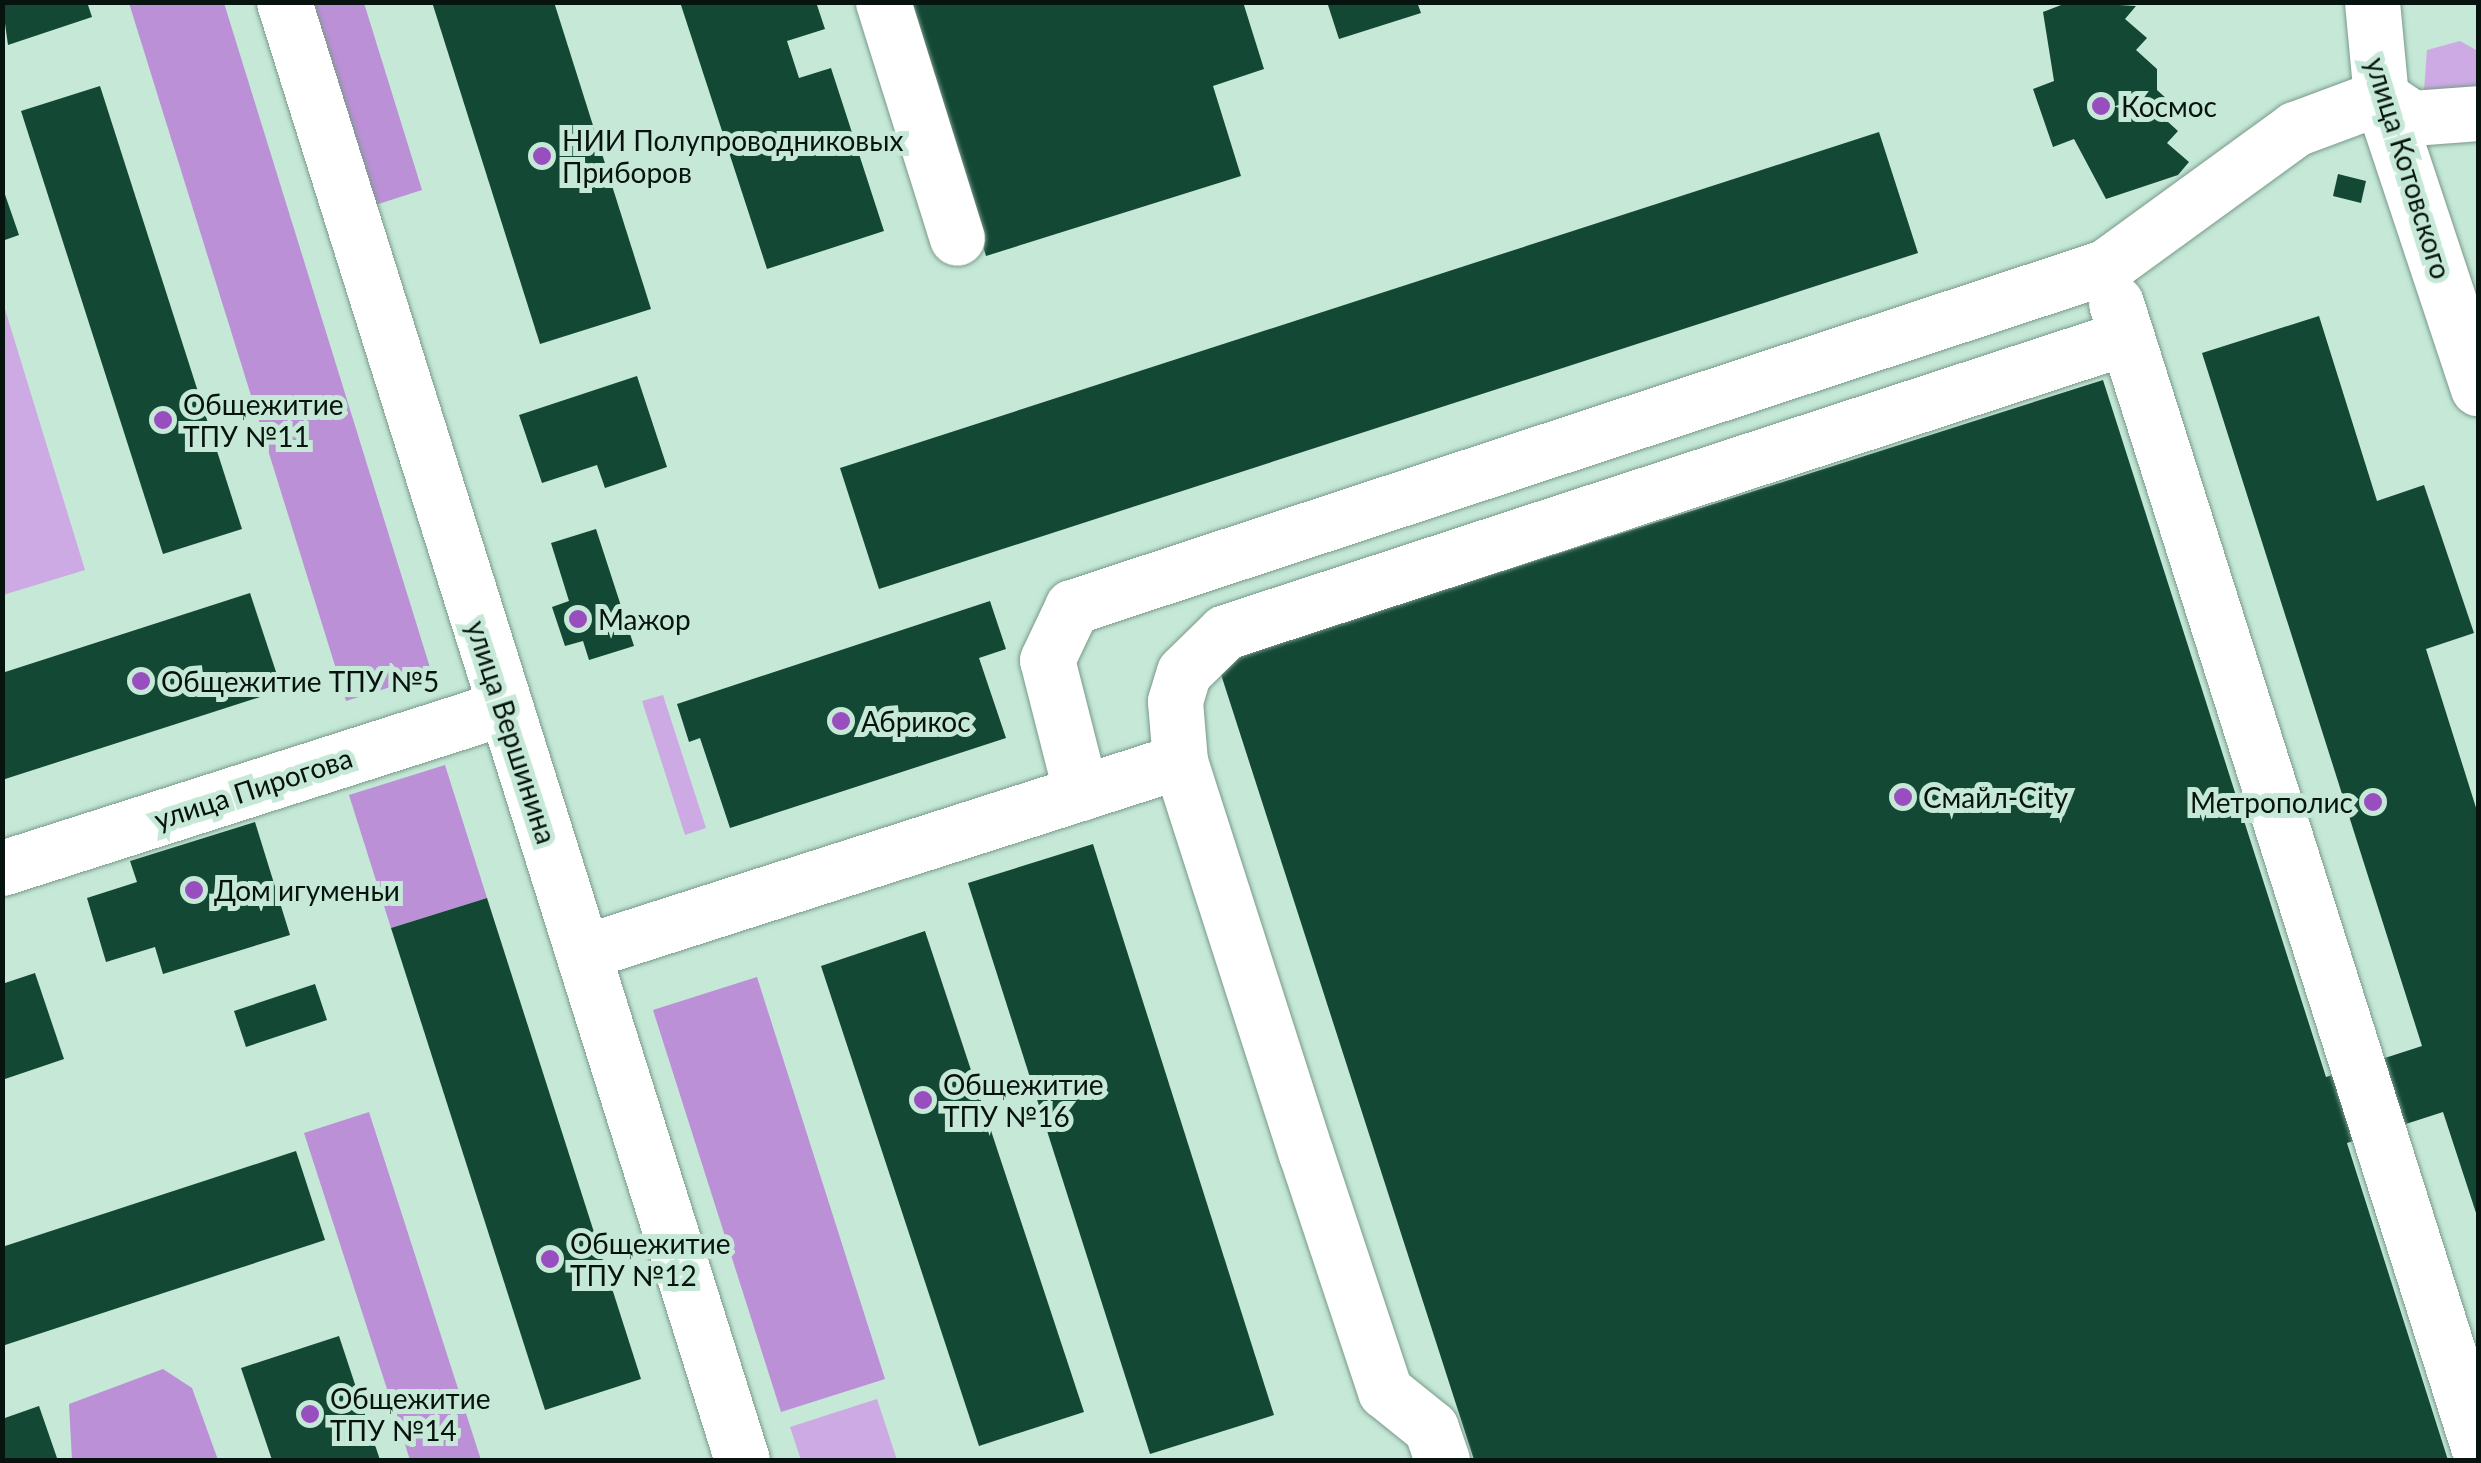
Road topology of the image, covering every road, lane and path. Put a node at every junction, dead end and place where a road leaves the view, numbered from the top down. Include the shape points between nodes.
1 (284, 2) edge
2 (883, 2) edge
3 (2372, 2) edge
4 (2381, 97) junction
5 (2478, 113) edge
6 (958, 238) dead end
7 (2105, 267) junction
8 (2127, 338) junction
9 (2478, 388) edge
10 (503, 708) junction
11 (1180, 761) junction
12 (1081, 793) junction
13 (2, 868) edge
14 (584, 952) junction
15 (2478, 1446) edge
16 (742, 1460) edge
17 (1442, 1460) edge

1 - 10 street, улица Вершинина
2 - 6 street
3 - 4 street, улица Котовского
4 - 5 street via 2412,118
4 - 7 street via 2295,129
4 - 9 street, улица Котовского
7 - 8 street
7 - 12 street via 1072,607 1056,629 1049,690
8 - 11 street via 1225,632 1184,672 1175,700
8 - 15 street
10 - 13 street, улица Пирогова
10 - 14 street, улица Вершинина
11 - 12 street
11 - 17 street via 1385,1391 1431,1428
12 - 14 street
14 - 16 street, улица Вершинина

